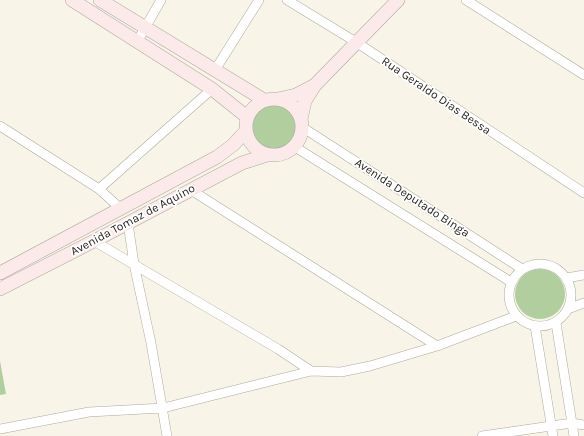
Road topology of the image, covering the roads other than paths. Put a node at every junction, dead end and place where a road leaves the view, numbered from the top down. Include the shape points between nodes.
1 (72, 0) edge
2 (100, 0) edge
3 (161, 0) edge
4 (259, 0) edge
5 (287, 0) edge
6 (398, 0) edge
7 (466, 0) edge
8 (144, 28) junction
9 (137, 42) junction
10 (356, 42) junction
11 (215, 70) junction
12 (584, 75) edge
13 (315, 85) junction
14 (212, 89) junction
15 (278, 99) junction
16 (264, 100) junction
17 (247, 117) junction
18 (301, 123) junction
19 (0, 126) edge
20 (245, 132) junction
21 (295, 146) junction
22 (267, 155) junction
23 (99, 189) junction
24 (191, 190) junction
25 (584, 193) edge
26 (121, 209) junction
27 (128, 223) junction
28 (94, 242) junction
29 (134, 264) junction
30 (2, 269) edge
31 (522, 269) junction
32 (584, 275) edge
33 (566, 278) junction
34 (511, 282) junction
35 (0, 289) edge
36 (584, 303) edge
37 (568, 310) junction
38 (516, 316) junction
39 (556, 323) junction
40 (535, 326) junction
41 (437, 346) junction
42 (311, 371) junction
43 (162, 408) junction
44 (572, 423) junction
45 (584, 425) edge
46 (551, 426) junction
47 (0, 429) edge
48 (168, 436) edge
49 (482, 436) edge
50 (553, 436) edge
51 (574, 436) edge

1 - 9 street
2 - 8 street
3 - 8 street
4 - 11 street
5 - 10 street, Rua Geraldo Dias Bessa
6 - 10 street
7 - 12 street
8 - 9 street
8 - 11 street
9 - 14 street
10 - 13 street
10 - 25 street, Rua Geraldo Dias Bessa
11 - 16 street
13 - 15 street via 296,95
13 - 18 street via 305,101
14 - 17 street
14 - 23 street
15 - 16 street
15 - 18 street via 291,104 297,111
16 - 17 street via 257,104
17 - 20 street
18 - 21 street via 301,134
18 - 31 street, Avenida Deputado Binga
19 - 23 street
20 - 22 street via 255,149
20 - 26 street, Avenida Tomaz de Aquino via 217,157
21 - 22 street via 280,155
21 - 34 street, Avenida Deputado Binga
22 - 24 street, Avenida Tomaz de Aquino via 242,163
23 - 26 street
24 - 27 street, Avenida Tomaz de Aquino
24 - 41 street
26 - 30 street, Avenida Tomaz de Aquino
27 - 28 street, Avenida Tomaz de Aquino
27 - 29 street
28 - 29 street
28 - 35 street, Avenida Tomaz de Aquino
29 - 42 street
29 - 43 street
31 - 33 street via 531,265 546,264 559,270
31 - 34 street
32 - 33 street
33 - 37 street via 571,297
34 - 38 street via 508,296
36 - 37 street
37 - 39 street
38 - 40 street
38 - 41 street
39 - 40 street
39 - 44 street
40 - 46 street
41 - 42 street via 341,372
42 - 43 street
43 - 47 street via 90,412
43 - 48 street
44 - 45 street
44 - 46 street
44 - 51 street
46 - 49 street
46 - 50 street

